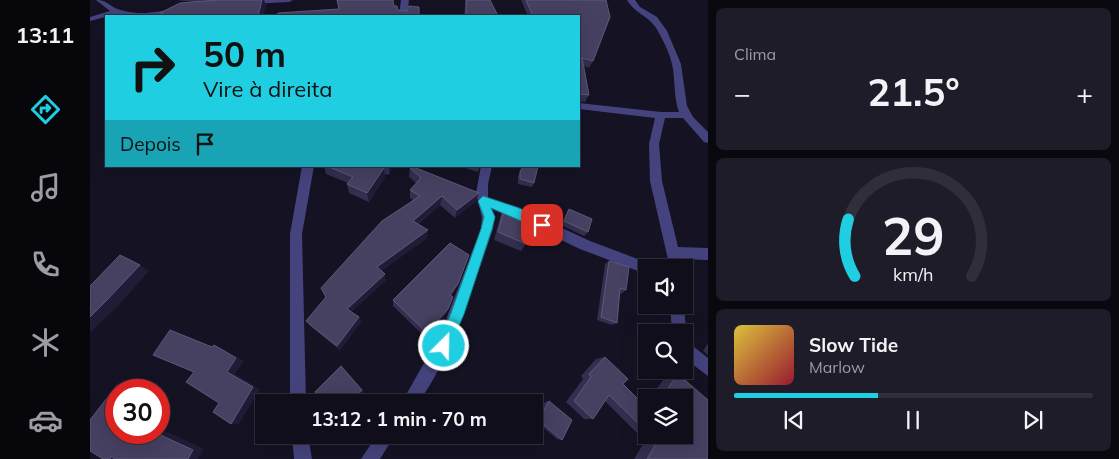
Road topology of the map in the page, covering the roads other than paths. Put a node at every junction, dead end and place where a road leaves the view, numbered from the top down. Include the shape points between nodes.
1 (100, 0) edge
2 (242, 0) edge
3 (289, 0) edge
4 (405, 0) edge
5 (631, 0) edge
6 (184, 8) edge
7 (116, 12) junction
8 (135, 15) edge
9 (152, 15) edge
10 (403, 15) edge
11 (90, 19) edge
12 (580, 106) edge
13 (661, 115) junction
14 (686, 115) junction
15 (708, 140) edge
16 (308, 167) edge
17 (487, 167) edge
18 (483, 201) junction
19 (675, 253) junction
20 (708, 254) edge
21 (676, 259) edge
22 (638, 265) edge
23 (693, 356) edge
24 (708, 368) edge
25 (298, 394) edge
26 (415, 394) edge
27 (301, 444) edge
28 (381, 444) edge
29 (303, 459) edge
30 (370, 459) edge

1 - 7 street
2 - 3 street via 242,3
4 - 10 street
5 - 14 street via 638,10 653,17 672,50
6 - 9 street
7 - 8 street
7 - 11 street
12 - 13 street
13 - 14 street
13 - 19 street via 654,144 656,180
14 - 15 street
16 - 25 street via 296,234
17 - 18 street via 482,180
18 - 22 street
18 - 26 street via 489,217 487,229 457,314 444,346
19 - 20 street
19 - 21 street
23 - 24 street
27 - 29 street
28 - 30 street

